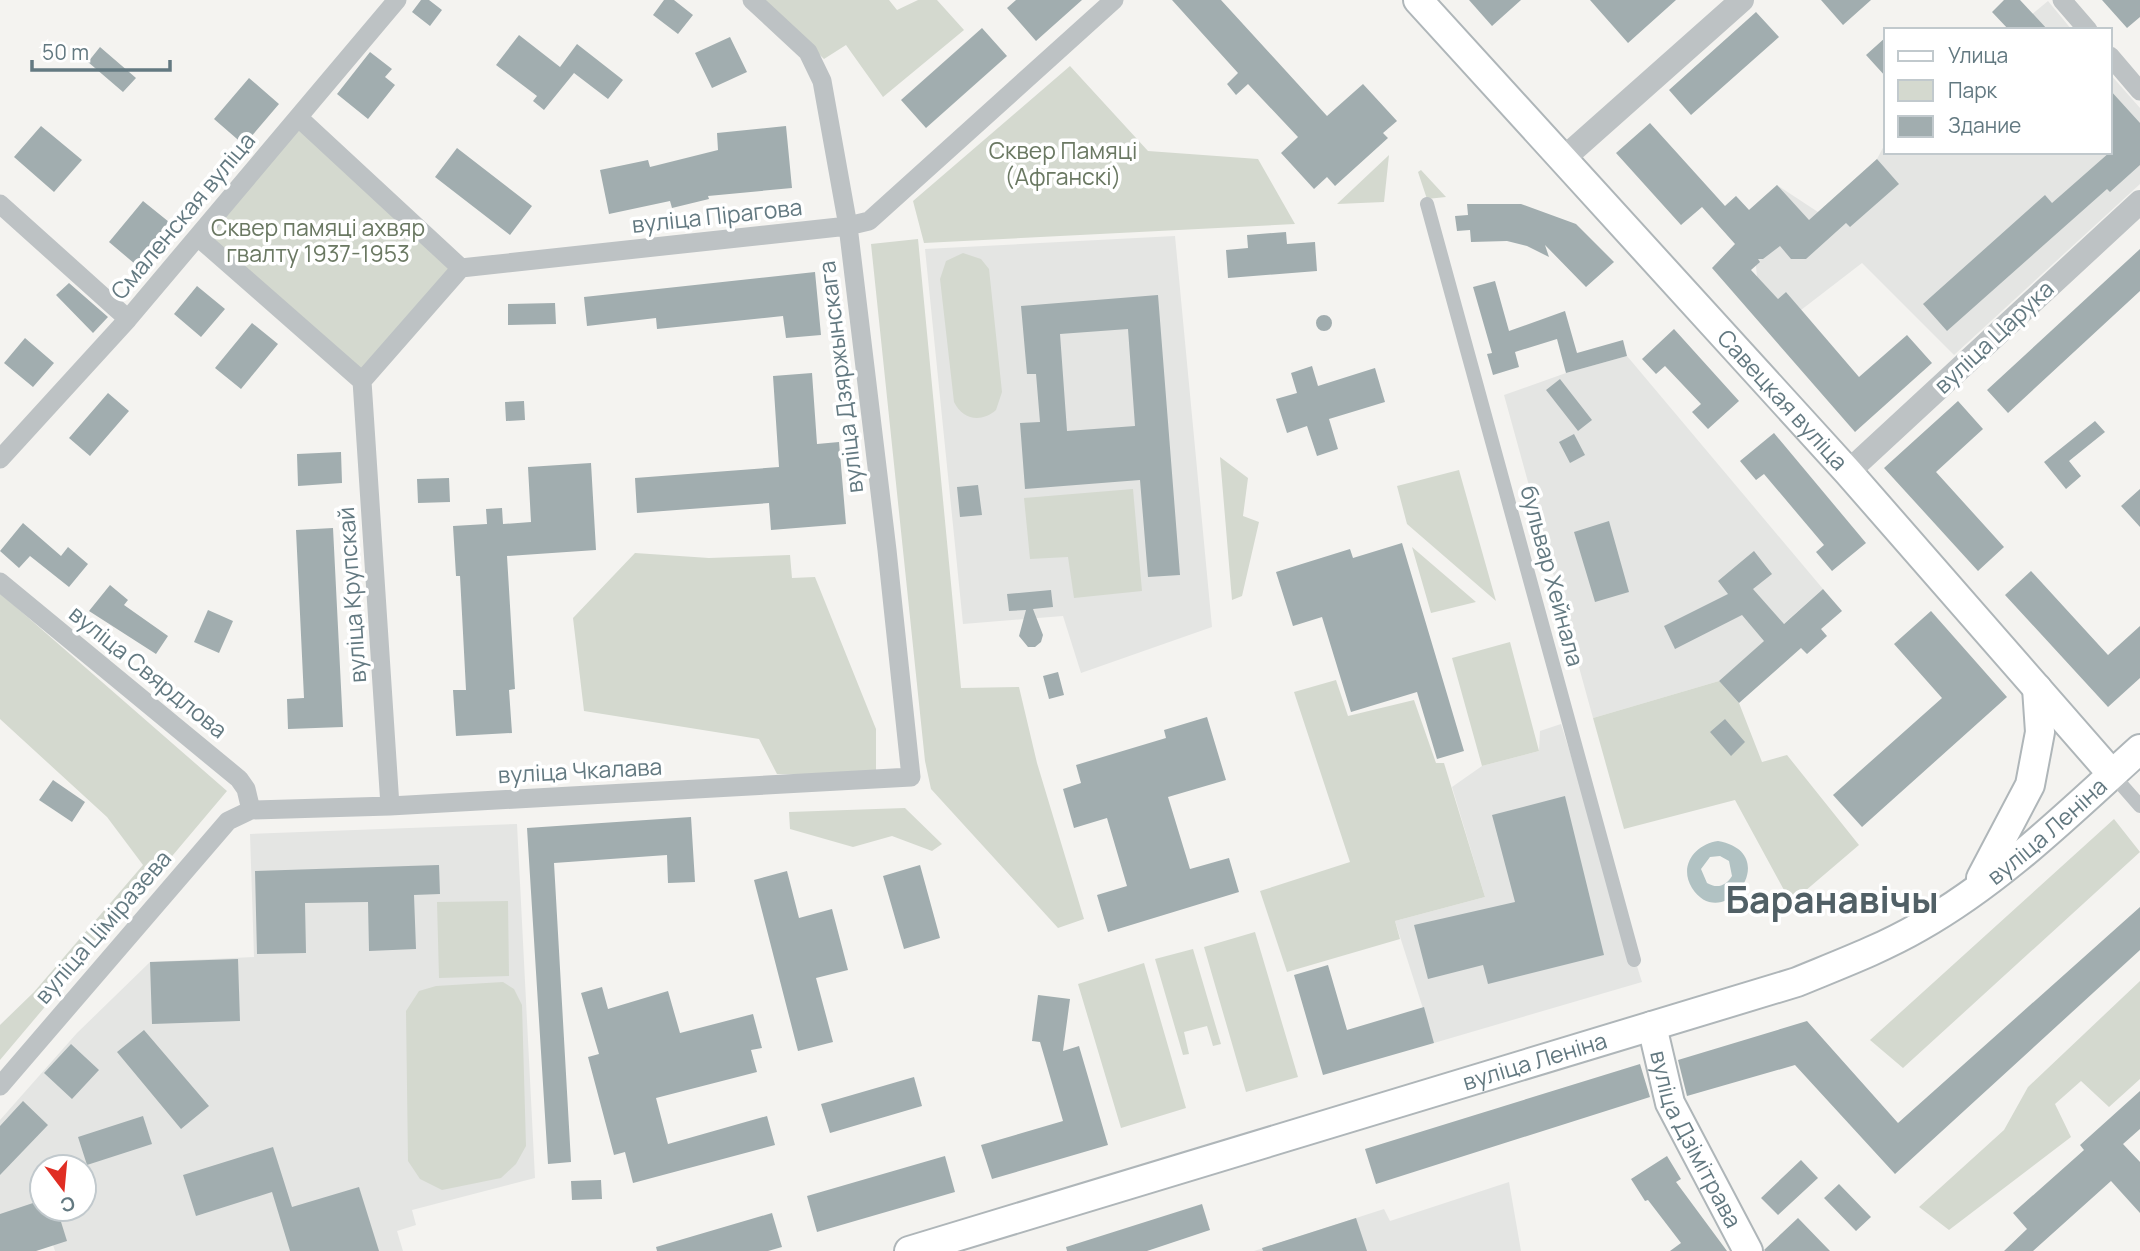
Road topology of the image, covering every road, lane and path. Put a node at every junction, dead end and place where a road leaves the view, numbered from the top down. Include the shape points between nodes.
1 (397, 0) edge
2 (752, 0) edge
3 (1114, 0) edge
4 (1418, 0) edge
5 (1742, 0) edge
6 (2062, 0) edge
7 (2086, 28) edge
8 (2112, 58) edge
9 (2140, 91) edge
10 (299, 118) junction
11 (1563, 159) junction
12 (2140, 202) edge
13 (0, 204) edge
14 (1427, 204) dead end
15 (848, 226) junction
16 (198, 237) junction
17 (461, 268) junction
18 (128, 319) junction
19 (362, 381) junction
20 (0, 459) edge
21 (1848, 472) junction
22 (0, 582) edge
23 (2038, 688) junction
24 (2140, 749) edge
25 (2112, 774) junction
26 (911, 777) joint
27 (390, 806) junction
28 (2140, 806) edge
29 (251, 810) junction
30 (1971, 892) junction
31 (1634, 960) dead end
32 (1652, 1026) junction
33 (0, 1086) edge
34 (909, 1251) edge
35 (1748, 1251) edge

1 - 10 street, Смаленская вуліца
2 - 15 street, вуліца Дзяржынскага via 817,65
3 - 15 street, вуліца Пірагова via 869,221
4 - 11 main road, Савецкая вуліца
5 - 11 street
6 - 7 street
8 - 9 street
10 - 16 street, Смаленская вуліца
10 - 17 street
11 - 21 main road, Савецкая вуліца
12 - 21 street, вуліца Царука
13 - 18 street
14 - 31 street, бульвар Хейнала
15 - 17 street, вуліца Пірагова
15 - 26 street, вуліца Дзяржынскага
16 - 18 street, Смаленская вуліца
16 - 19 street
17 - 19 street
18 - 20 street, Смаленская вуліца
19 - 27 street, вуліца Крупскай
21 - 23 main road, Савецкая вуліца
22 - 29 street, вуліца Свярдлова via 239,779
23 - 25 main road, Савецкая вуліца
23 - 30 main road via 2040,732 2030,785 2000,847
24 - 25 main road, вуліца Леніна
25 - 28 street, Савецкая вуліца
25 - 30 main road, вуліца Леніна via 2028,850
26 - 27 street, вуліца Чкалава
27 - 29 street, вуліца Чкалава
29 - 33 street, вуліца Ціміразева via 228,821
30 - 32 main road, вуліца Леніна via 1919,927 1846,962 1797,982
32 - 34 main road, вуліца Леніна
32 - 35 main road, вуліца Дзімітрава via 1670,1103

